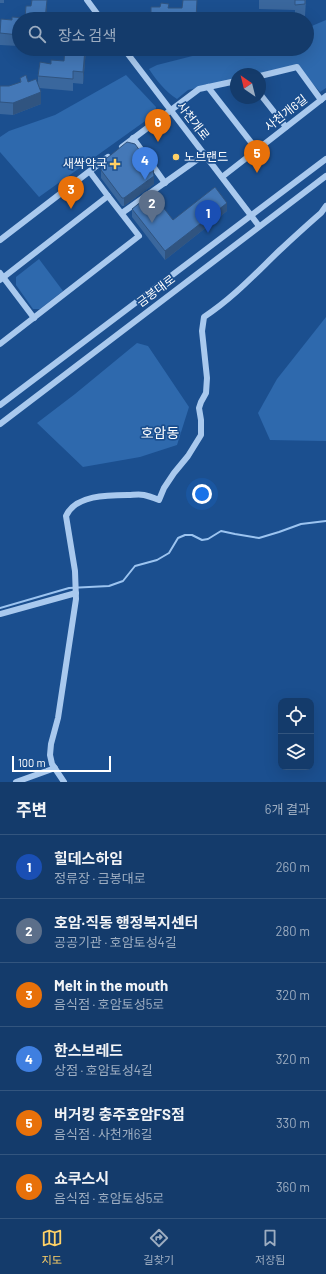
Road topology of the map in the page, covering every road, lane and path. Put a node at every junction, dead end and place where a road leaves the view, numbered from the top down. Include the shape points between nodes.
1 (86, 0) edge
2 (95, 12) edge
3 (129, 56) edge
4 (266, 75) edge
5 (230, 82) edge
6 (208, 87) junction
7 (324, 98) edge
8 (266, 102) edge
9 (170, 110) junction
10 (286, 127) junction
11 (133, 138) junction
12 (257, 150) junction
13 (205, 154) junction
14 (326, 159) edge
15 (90, 172) junction
16 (326, 176) edge
17 (222, 177) junction
18 (165, 183) junction
19 (108, 196) junction
20 (326, 206) edge
21 (122, 214) junction
22 (251, 214) junction
23 (259, 226) junction
24 (0, 240) edge
25 (1, 277) edge
26 (34, 318) junction
27 (0, 344) edge
28 (0, 405) edge
29 (0, 424) edge
30 (76, 593) junction
31 (0, 614) edge
32 (55, 768) junction
33 (16, 782) edge
34 (64, 782) edge

1 - 2 street
3 - 9 street, 사천개로
4 - 7 street via 297,68
5 - 6 street
6 - 9 street via 199,89
6 - 12 street
7 - 10 street, 사천개6길
8 - 10 street
9 - 11 street
9 - 13 street, 사천개로
10 - 12 street, 사천개6길
11 - 15 street
11 - 18 street
12 - 17 street, 사천개6길
13 - 17 street, 사천개로
13 - 18 street
14 - 22 street, 금봉대로
15 - 19 street
15 - 24 street
16 - 23 street, 금봉대로
17 - 22 street, 사천개로
18 - 21 street
19 - 21 street
19 - 25 street
20 - 30 street via 242,288 204,317 202,331 207,378 206,393 199,408 201,435 164,488 159,500 143,495 95,497 80,502 68,511 66,516
21 - 26 street via 139,236
22 - 23 street, 사천개로
22 - 28 street, 금봉대로
23 - 29 street, 금봉대로
25 - 26 street
26 - 27 street
30 - 31 street
30 - 32 street via 58,718 51,744 50,755
32 - 33 street
32 - 34 street

